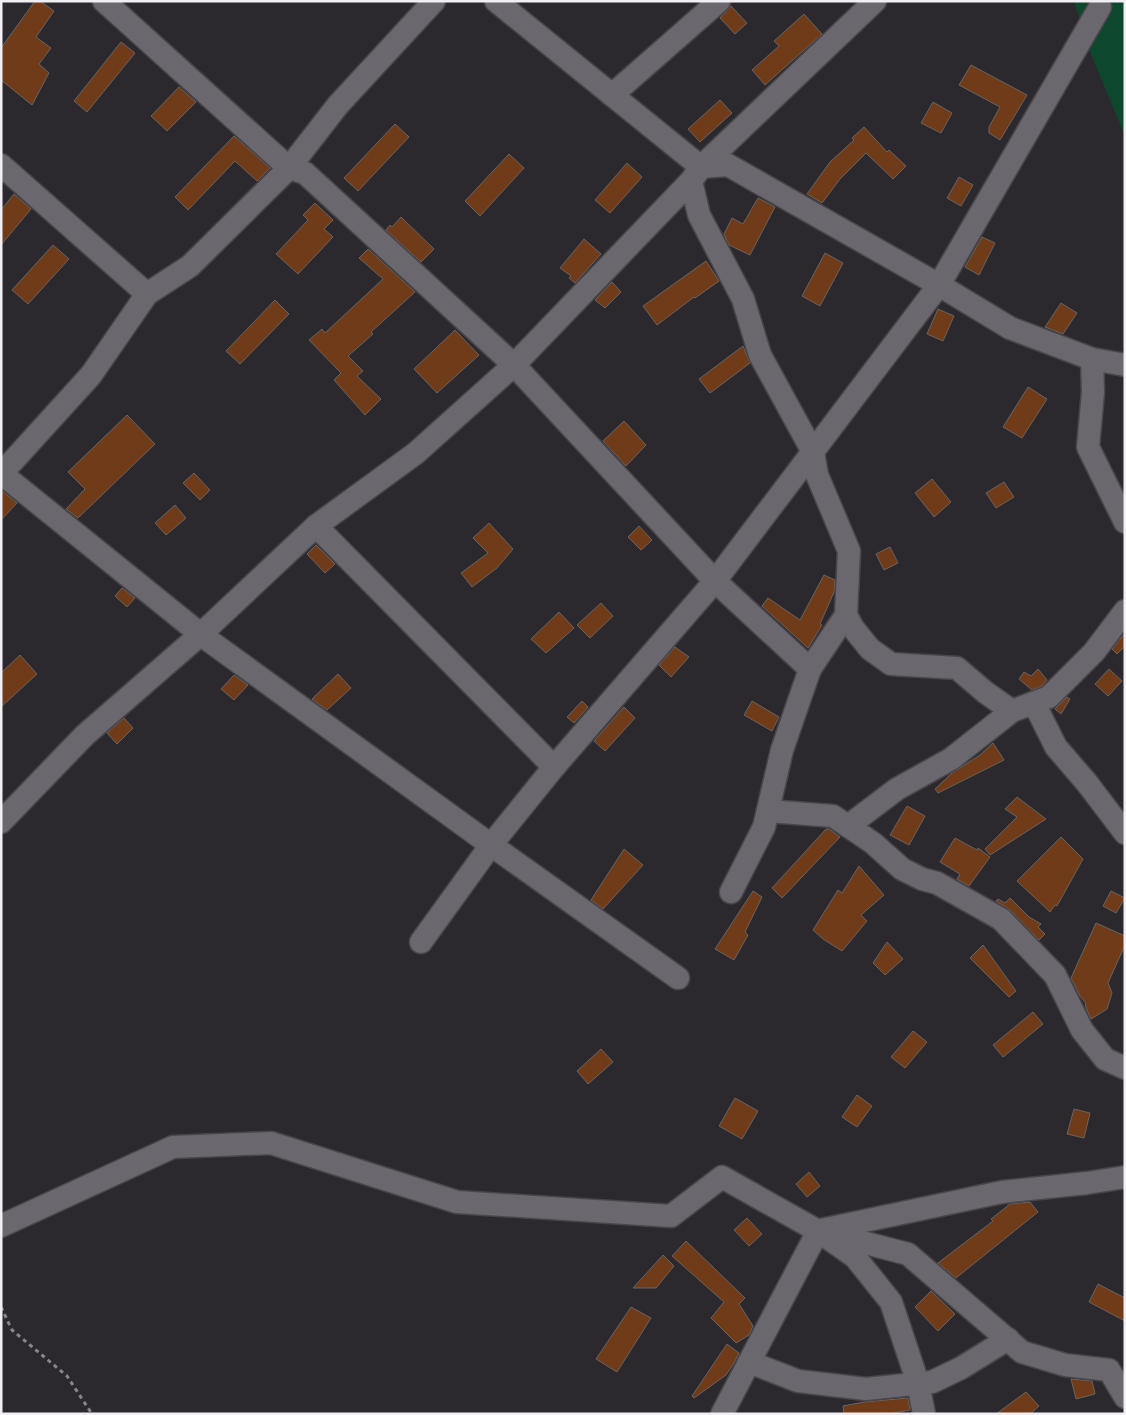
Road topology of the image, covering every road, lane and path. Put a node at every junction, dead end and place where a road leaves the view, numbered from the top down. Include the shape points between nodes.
1 (104, 1) edge
2 (434, 1) edge
3 (719, 1) edge
4 (874, 1) edge
5 (506, 4) edge
6 (1100, 7) dead end
7 (612, 95) junction
8 (1, 165) edge
9 (289, 168) junction
10 (696, 174) junction
11 (940, 285) junction
12 (147, 294) junction
13 (1092, 359) junction
14 (514, 365) junction
15 (1125, 365) edge
16 (813, 452) junction
17 (1, 474) edge
18 (1125, 522) edge
19 (316, 526) junction
20 (715, 581) junction
21 (1125, 611) edge
22 (846, 615) junction
23 (200, 634) junction
24 (810, 669) junction
25 (1034, 703) junction
26 (1012, 711) junction
27 (554, 767) junction
28 (768, 811) junction
29 (1, 822) edge
30 (848, 826) junction
31 (1125, 833) edge
32 (491, 845) junction
33 (731, 892) dead end
34 (421, 942) dead end
35 (678, 978) dead end
36 (1125, 1068) edge
37 (1125, 1177) edge
38 (1, 1226) edge
39 (818, 1231) junction
40 (1, 1307) edge
41 (1008, 1339) junction
42 (749, 1362) junction
43 (918, 1383) junction
44 (1124, 1395) edge
45 (92, 1414) edge
46 (722, 1414) edge
47 (924, 1414) edge

1 - 9 street
2 - 9 street via 338,105
3 - 7 street
4 - 10 street
5 - 7 street
6 - 11 street
7 - 10 street
8 - 12 street
9 - 12 street via 190,266
9 - 14 street via 305,173
10 - 11 street via 728,165
10 - 14 street
10 - 16 street via 699,215 743,299 760,355
11 - 13 street via 1010,328
11 - 16 street
12 - 17 street via 91,375
13 - 15 street
13 - 18 street via 1088,447
14 - 19 street via 416,453
14 - 20 street
16 - 20 street
16 - 22 street via 816,475 849,552
17 - 23 street
19 - 23 street
19 - 27 street
20 - 24 street
20 - 27 street
21 - 25 street via 1094,652 1050,697
22 - 24 street
22 - 26 street via 870,649 891,664 957,668
23 - 29 street via 86,735
23 - 32 street
24 - 28 street via 782,750
25 - 26 street
25 - 31 street via 1056,747
26 - 30 street via 950,759 897,789
27 - 32 street
28 - 30 street via 834,816
28 - 33 street via 764,827
30 - 36 street via 874,842 902,869 944,887 1001,919 1055,974 1082,1030 1105,1059
32 - 34 street
32 - 35 street
37 - 39 street via 1002,1192
38 - 39 street via 173,1147 270,1143 457,1202 671,1216 722,1177
39 - 41 street via 908,1254
39 - 42 street
39 - 43 street via 855,1257 891,1302
40 - 45 path via 12,1330 67,1376
41 - 43 street via 961,1368 932,1382
41 - 44 street via 1022,1352 1065,1365 1110,1370
42 - 43 street via 798,1381 866,1389
42 - 46 street
43 - 47 street

